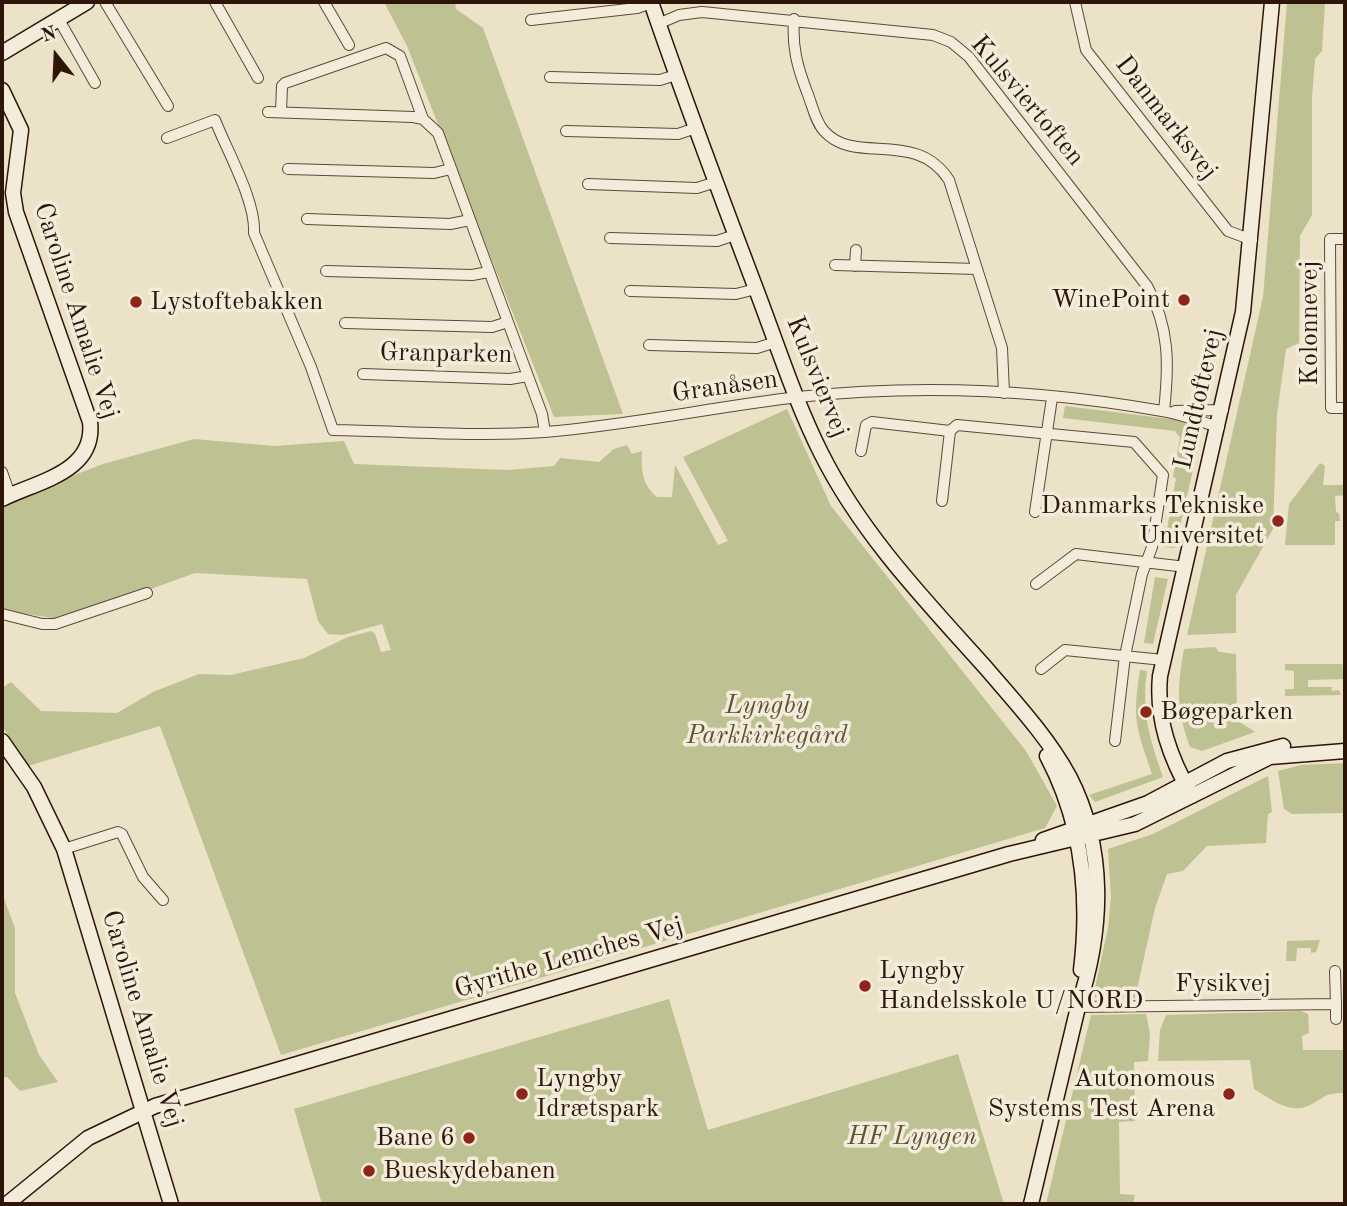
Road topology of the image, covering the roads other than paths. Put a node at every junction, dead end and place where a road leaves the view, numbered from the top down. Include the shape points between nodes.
1 (87, 2) edge
2 (105, 2) edge
3 (215, 2) edge
4 (324, 2) edge
5 (651, 2) edge
6 (1074, 2) edge
7 (1272, 2) edge
8 (58, 19) junction
9 (530, 19) dead end
10 (794, 19) junction
11 (658, 24) junction
12 (349, 45) dead end
13 (2, 53) edge
14 (676, 75) junction
15 (550, 77) dead end
16 (258, 78) dead end
17 (95, 83) dead end
18 (2, 90) edge
19 (168, 106) dead end
20 (268, 112) dead end
21 (281, 112) junction
22 (424, 119) junction
23 (696, 128) junction
24 (566, 131) dead end
25 (167, 138) dead end
26 (288, 169) dead end
27 (451, 169) junction
28 (716, 182) junction
29 (588, 184) dead end
30 (307, 219) dead end
31 (470, 220) junction
32 (735, 235) junction
33 (610, 238) dead end
34 (1345, 239) edge
35 (1252, 240) junction
36 (856, 250) dead end
37 (835, 265) dead end
38 (855, 266) junction
39 (976, 269) junction
40 (326, 271) dead end
41 (489, 272) junction
42 (756, 289) junction
43 (630, 291) dead end
44 (345, 323) dead end
45 (508, 323) junction
46 (776, 342) junction
47 (649, 345) dead end
48 (363, 374) dead end
49 (528, 376) junction
50 (1004, 393) junction
51 (797, 397) junction
52 (1052, 397) junction
53 (1345, 408) edge
54 (1223, 410) junction
55 (1164, 411) junction
56 (1219, 427) junction
57 (950, 431) junction
58 (1047, 431) junction
59 (545, 432) junction
60 (862, 451) dead end
61 (2, 472) edge
62 (6, 497) edge
63 (942, 501) dead end
64 (1035, 512) dead end
65 (1147, 561) junction
66 (1186, 567) junction
67 (1036, 584) dead end
68 (147, 593) dead end
69 (2, 614) edge
70 (1125, 656) junction
71 (1163, 660) junction
72 (1041, 669) dead end
73 (2, 741) edge
74 (1115, 741) dead end
75 (1345, 741) edge
76 (1345, 751) edge
77 (1184, 783) junction
78 (1192, 796) junction
79 (1083, 833) junction
80 (64, 849) junction
81 (163, 900) dead end
82 (1335, 971) dead end
83 (1336, 1004) junction
84 (1078, 1005) junction
85 (1336, 1019) dead end
86 (144, 1111) junction
87 (7, 1204) edge
88 (171, 1204) edge
89 (1031, 1204) edge

1 - 8 street
2 - 19 street
3 - 16 street
4 - 12 street
5 - 9 street via 636,8
5 - 11 street, Kulsviervej
6 - 35 street, Danmarksvej via 1086,50 1228,231
7 - 35 street, Lundtoftevej
8 - 13 street
8 - 17 street
10 - 11 street, Kulsviertoften via 702,12
10 - 39 street via 794,57 824,131 847,144 919,153 941,167
10 - 55 street, Kulsviertoften via 933,34 970,57 1147,286 1168,342
11 - 14 street, Kulsviervej
14 - 15 street via 660,80
14 - 23 street, Kulsviervej
18 - 62 street, Caroline Amalie Vej via 21,130 13,192 16,212 92,436 84,458 72,467
20 - 21 street
21 - 22 street
21 - 22 street, Granparken via 285,83 386,48 400,56
22 - 27 street, Granparken via 438,133
23 - 24 street via 678,134
23 - 28 street, Kulsviervej
25 - 59 street, Granåsen via 215,120 243,187 254,233 333,430
26 - 27 street via 434,173
27 - 31 street, Granparken
28 - 29 street via 697,188
28 - 32 street, Kulsviervej
30 - 31 street via 450,224
31 - 41 street, Granparken
32 - 33 street via 717,241
32 - 42 street, Kulsviervej
34 - 53 street, Kolonnevej via 1330,239 1331,408
35 - 54 street, Lundtoftevej
36 - 38 street
37 - 38 street
38 - 39 street
39 - 50 street via 1002,348
40 - 41 street
41 - 45 street, Granparken
42 - 43 street via 736,295
42 - 46 street, Kulsviervej
44 - 45 street, Granparken via 492,327
45 - 49 street, Granparken
46 - 47 street via 757,348
46 - 51 street, Kulsviervej
48 - 49 street, Granparken
49 - 59 street, Granparken
50 - 51 street, Granåsen via 923,391
50 - 52 street, Granåsen
51 - 59 street, Granåsen
51 - 79 street, Kulsviervej via 835,480 869,533 1053,750 1069,777
52 - 55 street, Granåsen
52 - 58 street
54 - 55 street, Granåsen
54 - 56 street, Lundtoftevej
55 - 56 street, Granåsen
56 - 66 street, Lundtoftevej
57 - 58 street via 957,425
57 - 60 street via 872,422 866,425
57 - 63 street
58 - 64 street
58 - 65 street via 1134,442 1163,475
61 - 62 street
65 - 66 street
65 - 67 street via 1076,554
65 - 70 street
66 - 71 street, Lundtoftevej
68 - 69 street via 55,624
70 - 71 street
70 - 72 street via 1065,650
70 - 74 street
71 - 77 street, Lundtoftevej via 1160,714
73 - 80 street, Caroline Amalie Vej via 34,787
75 - 77 street via 1254,752 1209,768
76 - 78 street via 1270,757
77 - 78 street, Lundtoftevej
77 - 79 street
78 - 79 street via 1144,821
79 - 84 street via 1098,882 1098,915 1089,973
79 - 86 street, Gyrithe Lemches Vej
80 - 81 street, Caroline Amalie Vej via 122,834 143,877
80 - 86 street, Caroline Amalie Vej
82 - 83 street
83 - 84 street, Fysikvej
83 - 85 street
84 - 89 street
86 - 87 street, Gyrithe Lemches Vej via 88,1138
86 - 88 street, Caroline Amalie Vej

